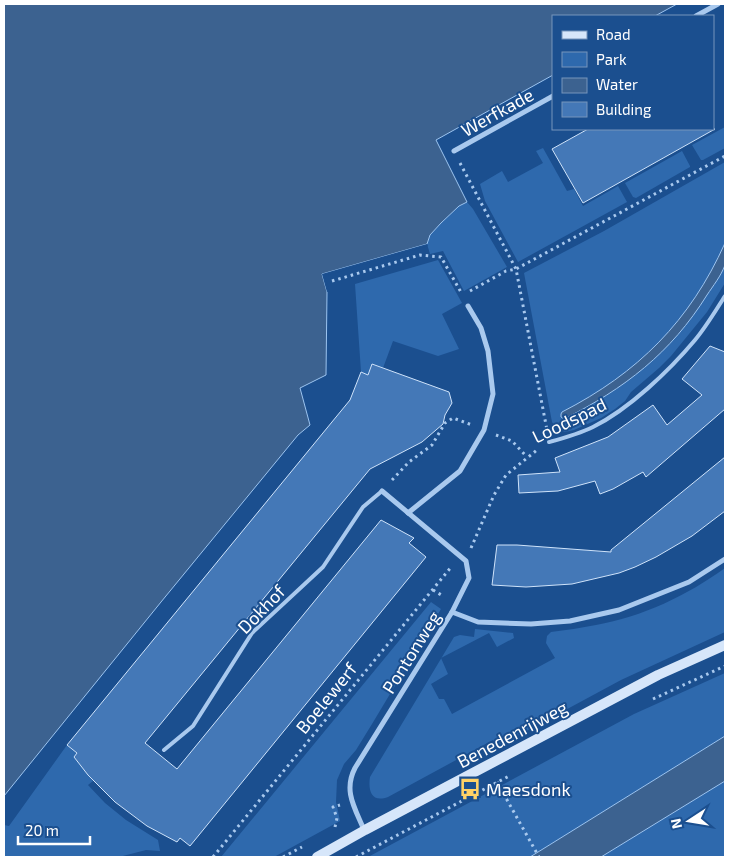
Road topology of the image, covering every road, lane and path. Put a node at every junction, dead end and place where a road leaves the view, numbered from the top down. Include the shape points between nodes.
1 (718, 4) edge
2 (698, 15) edge
3 (552, 97) edge
4 (454, 151) joint
5 (725, 156) edge
6 (516, 269) junction
7 (332, 281) dead end
8 (462, 294) junction
9 (725, 296) edge
10 (468, 306) joint
11 (435, 430) dead end
12 (484, 430) junction
13 (440, 432) junction
14 (549, 442) junction
15 (527, 457) junction
16 (382, 491) junction
17 (408, 513) junction
18 (460, 556) junction
19 (725, 558) edge
20 (466, 561) junction
21 (452, 612) junction
22 (725, 645) edge
23 (725, 666) edge
24 (648, 702) dead end
25 (164, 750) dead end
26 (514, 773) dead end
27 (497, 782) junction
28 (351, 801) junction
29 (364, 830) junction
30 (331, 831) dead end
31 (307, 844) dead end
32 (213, 857) edge
33 (283, 857) edge
34 (317, 857) edge
35 (356, 857) edge
36 (539, 857) edge

1 - 2 street
3 - 4 street, Werfkade
4 - 6 path
5 - 6 path
6 - 8 path
6 - 14 path
7 - 8 path via 420,255 431,255 441,257
8 - 10 path
9 - 14 lane, Loodspad via 696,339 628,404 592,428
10 - 12 street via 481,328 488,351 493,394
11 - 13 path
12 - 13 path via 453,418
12 - 15 path via 512,440
12 - 17 street via 460,471
13 - 16 path via 432,445 409,462
14 - 15 path, Loodspad
15 - 20 path, Loodspad via 506,475 494,495
16 - 17 street
16 - 25 lane, Dokhof via 363,507 323,567 252,633 193,726
17 - 18 street
18 - 20 street
18 - 32 path, Boelewerf
19 - 21 street, Pontonweg via 689,582 619,610 570,621 530,624 478,622
20 - 21 street via 469,578
21 - 28 street, Pontonweg via 354,768 350,777
22 - 29 street, Benedenrijweg via 658,675
23 - 24 path
26 - 27 path, Benedenrijweg
27 - 35 path, Benedenrijweg
27 - 36 path
28 - 29 street, Pontonweg
28 - 30 path via 333,807 337,818 336,827
29 - 34 street, Benedenrijweg
31 - 33 path

